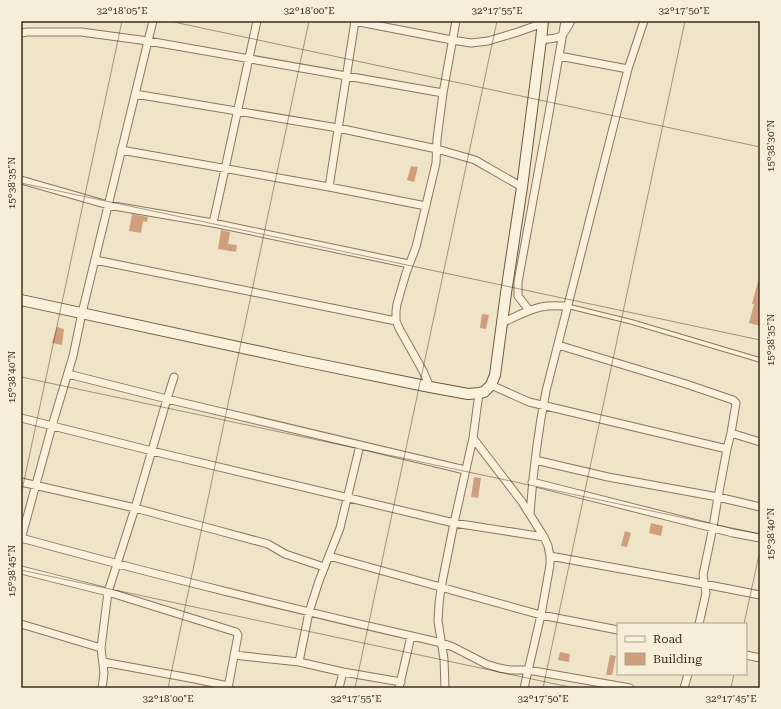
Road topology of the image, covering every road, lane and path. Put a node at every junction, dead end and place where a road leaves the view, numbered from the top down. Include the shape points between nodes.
1 (153, 21) edge
2 (257, 21) edge
3 (354, 21) edge
4 (456, 21) edge
5 (565, 21) edge
6 (571, 21) edge
7 (644, 21) edge
8 (543, 22) edge
9 (21, 33) edge
10 (562, 36) junction
11 (452, 40) junction
12 (541, 40) junction
13 (148, 41) junction
14 (559, 56) junction
15 (249, 59) junction
16 (628, 69) junction
17 (346, 76) junction
18 (443, 93) junction
19 (135, 94) junction
20 (238, 111) junction
21 (338, 128) junction
22 (437, 149) junction
23 (121, 150) junction
24 (226, 169) junction
25 (21, 180) edge
26 (329, 187) junction
27 (522, 187) junction
28 (108, 205) junction
29 (426, 206) junction
30 (213, 223) junction
31 (95, 260) junction
32 (409, 264) junction
33 (21, 300) edge
34 (567, 306) junction
35 (529, 310) junction
36 (82, 313) junction
37 (396, 321) junction
38 (502, 323) junction
39 (558, 345) junction
40 (760, 360) edge
41 (68, 374) junction
42 (174, 377) dead end
43 (491, 385) junction
44 (430, 387) junction
45 (479, 393) junction
46 (167, 399) junction
47 (543, 406) junction
48 (21, 418) edge
49 (52, 426) junction
50 (731, 433) junction
51 (473, 438) junction
52 (760, 442) edge
53 (360, 445) junction
54 (727, 449) junction
55 (152, 451) junction
56 (535, 460) junction
57 (465, 470) junction
58 (21, 482) edge
59 (532, 482) junction
60 (36, 486) junction
61 (348, 497) junction
62 (718, 498) junction
63 (760, 507) edge
64 (135, 508) junction
65 (530, 514) junction
66 (454, 523) junction
67 (713, 527) junction
68 (544, 537) junction
69 (21, 538) edge
70 (760, 538) edge
71 (329, 556) junction
72 (550, 556) junction
73 (117, 564) junction
74 (324, 567) junction
75 (21, 570) edge
76 (704, 584) junction
77 (441, 588) junction
78 (108, 592) junction
79 (760, 595) edge
80 (309, 612) junction
81 (540, 615) junction
82 (699, 623) edge
83 (21, 624) edge
84 (617, 630) edge
85 (411, 636) junction
86 (442, 643) junction
87 (101, 648) junction
88 (234, 655) junction
89 (747, 655) edge
90 (760, 658) edge
91 (103, 662) junction
92 (299, 662) junction
93 (528, 670) junction
94 (342, 672) junction
95 (688, 675) edge
96 (400, 685) edge
97 (228, 687) edge
98 (102, 688) edge
99 (339, 688) edge
100 (445, 688) edge
101 (524, 688) edge
102 (630, 688) edge
103 (684, 688) edge

1 - 13 street
2 - 15 street
3 - 11 street
3 - 17 street
4 - 11 street
5 - 10 street
6 - 10 street
7 - 16 street
8 - 11 street via 488,42
8 - 12 main road
9 - 13 street via 81,32
10 - 12 street
10 - 14 street
11 - 18 street
12 - 27 main road
13 - 15 street
13 - 19 street
14 - 16 street
14 - 35 street via 518,282 518,296
15 - 17 street
15 - 20 street
16 - 34 street
17 - 18 street
17 - 21 street
18 - 22 street
19 - 20 street
19 - 23 street
20 - 21 street
20 - 24 street
21 - 22 street
21 - 26 street
22 - 27 street via 475,160
22 - 29 street
23 - 24 street
23 - 28 street
24 - 26 street
24 - 30 street
25 - 28 street
26 - 29 street
27 - 38 main road
28 - 30 street
28 - 31 street
29 - 32 street
30 - 32 street
31 - 36 street
31 - 37 street
32 - 37 street via 397,304
33 - 36 main road
34 - 35 street
34 - 39 street
34 - 40 lane via 639,324
35 - 38 street
36 - 41 street
36 - 44 main road
37 - 44 street
38 - 43 main road via 495,375
39 - 47 street
39 - 50 street via 735,401
41 - 46 street
41 - 49 street
42 - 46 street
43 - 45 main road
43 - 47 street
44 - 45 main road via 468,394
45 - 51 street
46 - 53 street
46 - 55 street
47 - 54 street
47 - 56 street
48 - 49 street
49 - 55 street
49 - 60 street
50 - 52 street
50 - 54 street
51 - 57 street
51 - 65 street
53 - 57 street
53 - 61 street
54 - 62 street
55 - 61 street
55 - 64 street
56 - 59 street
56 - 62 street
57 - 66 street
58 - 60 street
59 - 65 street
59 - 67 street
60 - 64 street
60 - 69 street
61 - 66 street
61 - 71 street
62 - 63 street
62 - 67 street
64 - 73 street
64 - 74 street via 268,544 285,554
65 - 68 street
66 - 68 street
66 - 77 street
67 - 70 street
67 - 76 street
68 - 72 street
69 - 73 street
71 - 74 street
71 - 77 street
72 - 76 street
72 - 81 street
73 - 78 street
73 - 80 street
74 - 80 street
75 - 78 street
76 - 79 street
76 - 82 street via 706,593
77 - 81 street
77 - 86 street via 438,621
78 - 87 street
78 - 88 street via 236,632 238,635
80 - 85 street
80 - 92 street
81 - 84 street
81 - 93 street
83 - 87 street
85 - 86 street
85 - 96 street
86 - 93 street via 493,666 510,670
86 - 100 street
87 - 91 street
88 - 92 street
88 - 97 street
89 - 90 street
91 - 97 street
91 - 98 street
92 - 94 street
93 - 101 street
93 - 102 street
94 - 96 street
94 - 99 street
95 - 103 street

